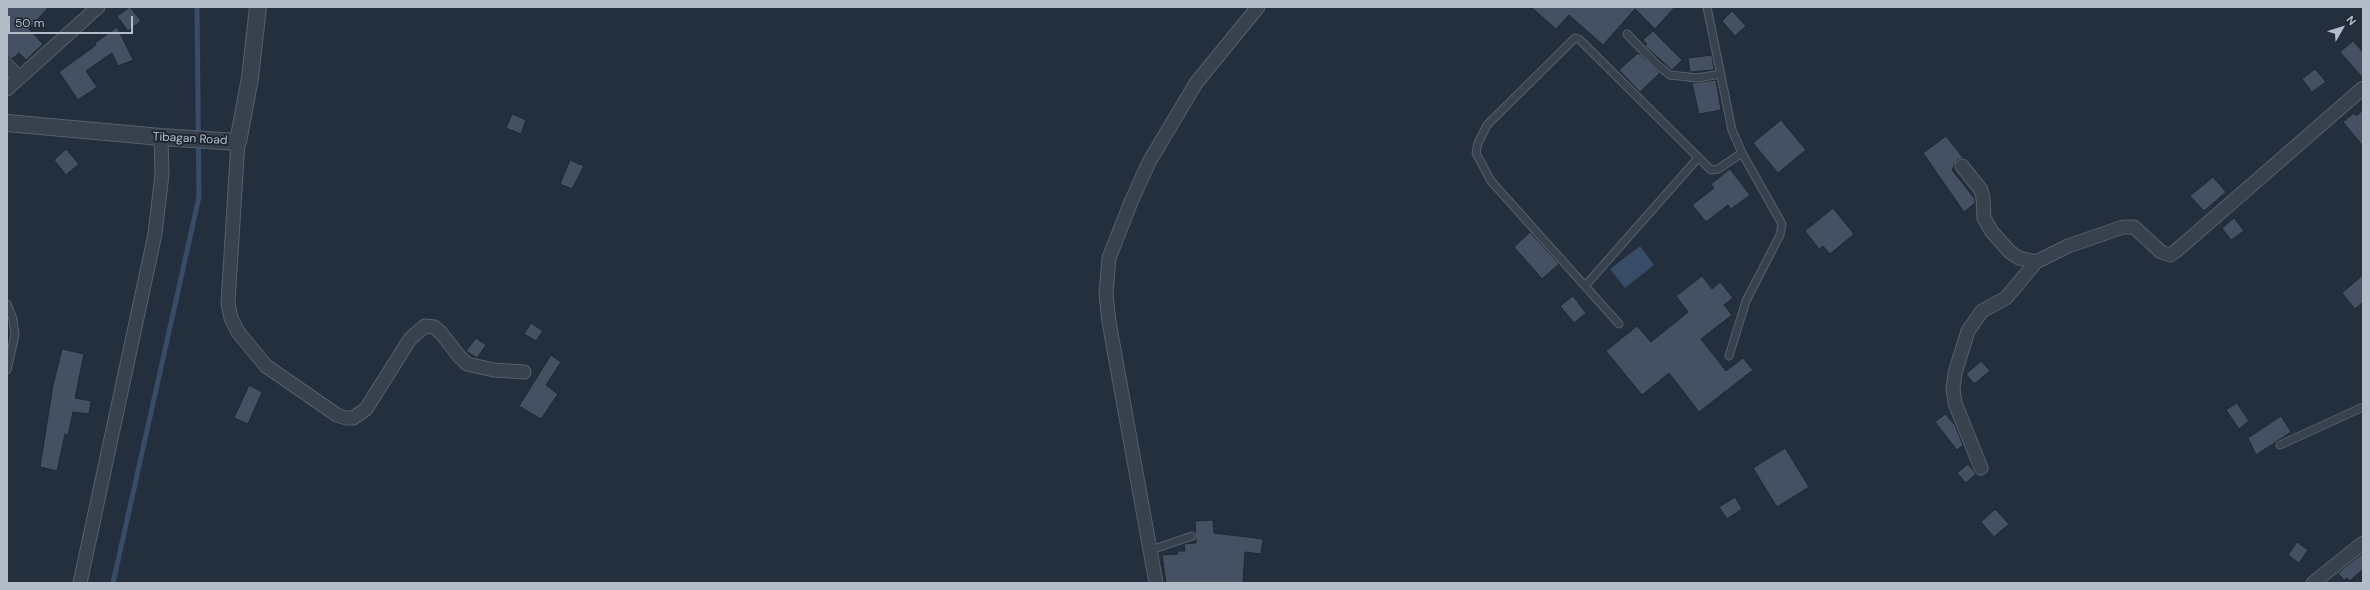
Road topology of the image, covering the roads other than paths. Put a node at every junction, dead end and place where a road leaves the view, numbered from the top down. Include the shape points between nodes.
1 (98, 7) edge
2 (258, 7) edge
3 (1258, 7) edge
4 (1708, 7) edge
5 (1627, 34) dead end
6 (7, 65) edge
7 (1721, 74) junction
8 (18, 78) junction
9 (2363, 88) edge
10 (7, 89) edge
11 (7, 123) edge
12 (161, 137) junction
13 (238, 142) junction
14 (1742, 153) junction
15 (1698, 158) junction
16 (1962, 166) dead end
17 (2036, 262) junction
18 (1585, 286) junction
19 (7, 304) edge
20 (1619, 324) dead end
21 (1729, 356) dead end
22 (7, 370) edge
23 (524, 372) dead end
24 (2363, 407) edge
25 (2280, 445) dead end
26 (1981, 468) dead end
27 (1192, 536) dead end
28 (2363, 543) edge
29 (1151, 550) junction
30 (80, 583) edge
31 (1156, 583) edge
32 (2313, 583) edge

1 - 8 street
2 - 13 street, Tibagan Road via 250,78
3 - 29 street via 1196,83 1153,156 1131,202 1110,258 1106,294 1109,322
4 - 7 lane
5 - 7 lane via 1655,64 1670,75 1697,78
6 - 8 street
7 - 14 lane via 1732,130
8 - 10 street
9 - 17 street via 2170,255 2162,252 2134,227 2123,227 2068,246
11 - 12 street, Tibagan Road
12 - 13 street, Tibagan Road
12 - 30 street via 162,174 155,234
13 - 23 street via 228,303 231,318 238,332 266,366 337,415 346,418 353,418 366,409 410,339 425,326 434,327 441,333 467,364 494,370
14 - 15 lane via 1718,169 1711,170
14 - 21 lane via 1782,224 1780,235 1746,301
15 - 18 lane
15 - 18 lane via 1579,39 1575,38 1487,125 1476,153 1490,181
16 - 17 street via 1981,190 1984,218 1992,232 2010,252 2019,258
17 - 26 street via 2006,298 1982,311 1968,331 1955,373 1955,403
18 - 20 lane
19 - 22 lane via 13,319 15,335
24 - 25 lane
27 - 29 lane
28 - 32 street
29 - 31 street

